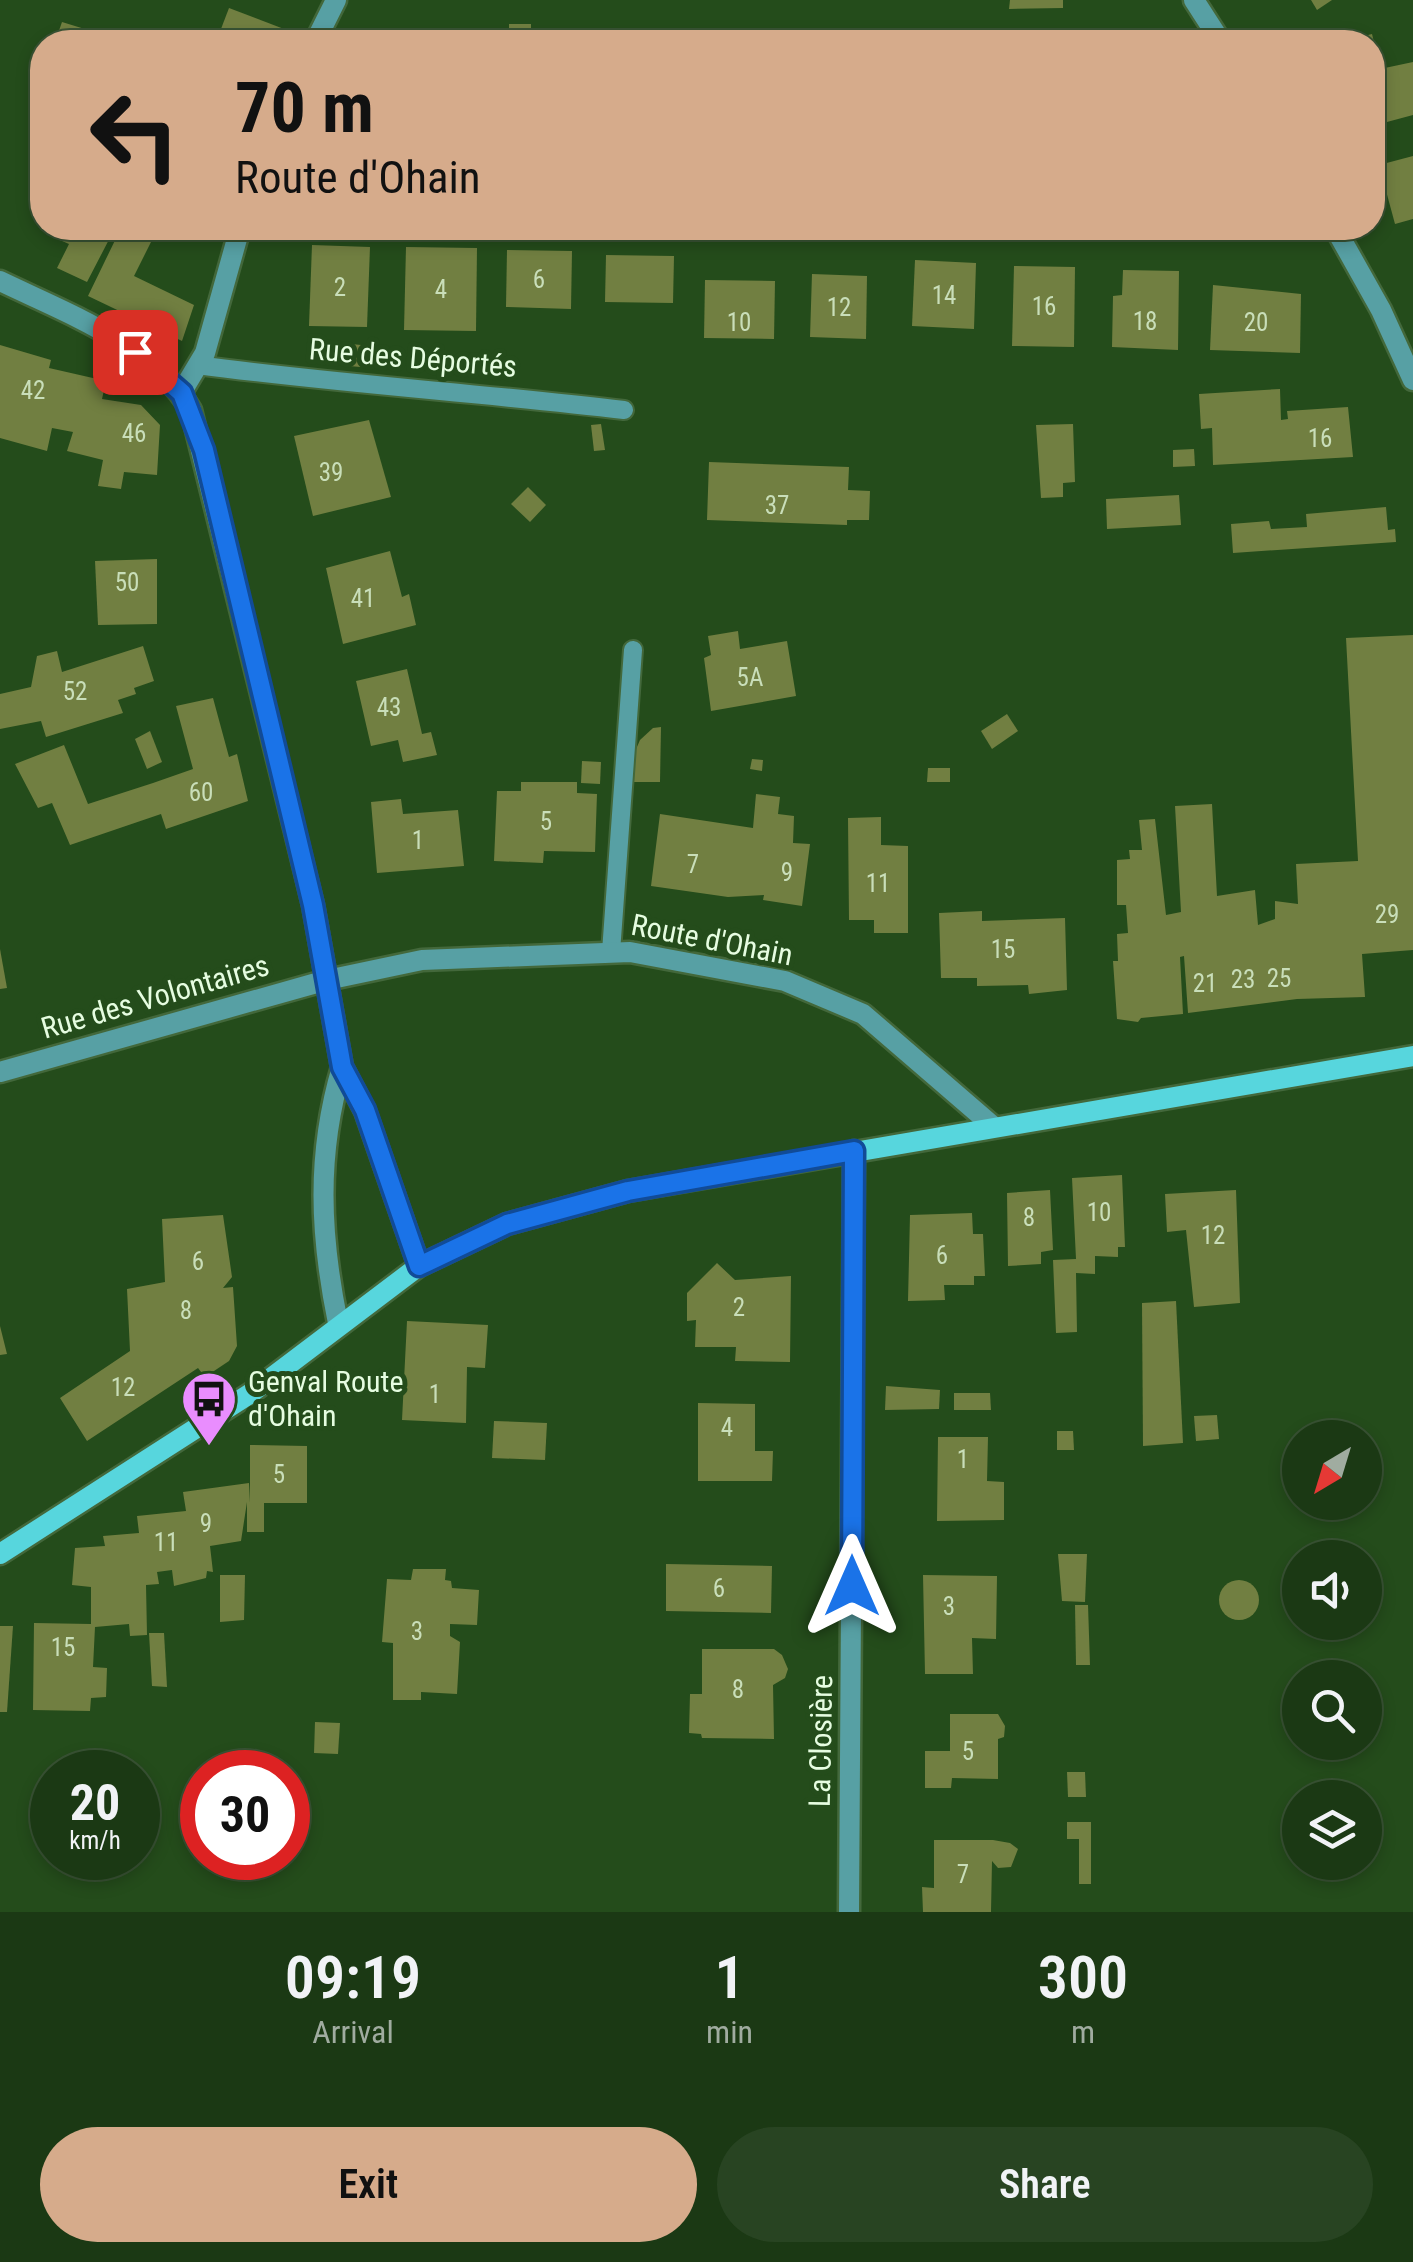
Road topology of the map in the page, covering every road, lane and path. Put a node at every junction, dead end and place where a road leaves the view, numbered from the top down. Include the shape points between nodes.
1 (336, 0) edge
2 (1194, 0) edge
3 (321, 30) edge
4 (1213, 30) edge
5 (237, 240) edge
6 (1341, 240) edge
7 (0, 282) edge
8 (196, 365) junction
9 (1413, 380) edge
10 (182, 393) junction
11 (624, 410) dead end
12 (633, 650) dead end
13 (611, 952) junction
14 (327, 980) junction
15 (1413, 1056) edge
16 (342, 1067) junction
17 (0, 1072) edge
18 (994, 1127) junction
19 (854, 1151) junction
20 (419, 1266) junction
21 (338, 1324) junction
22 (0, 1554) edge
23 (849, 1912) edge

1 - 3 street
2 - 4 street
5 - 8 street
6 - 9 street
7 - 10 street via 115,338
8 - 10 street
8 - 11 lane, Rue des Déportés
10 - 14 street via 204,450
12 - 13 lane, Route d'Ohain
13 - 14 street, Route d'Ohain via 422,960
13 - 18 street, Route d'Ohain via 784,981 862,1014
14 - 16 street
14 - 17 street, Rue des Volontaires
15 - 18 main road
16 - 20 street via 365,1110
16 - 21 street via 320,1180 323,1248
18 - 19 main road
19 - 20 main road via 628,1191 507,1224
19 - 23 street, La Closière
20 - 21 main road
21 - 22 main road via 251,1393

